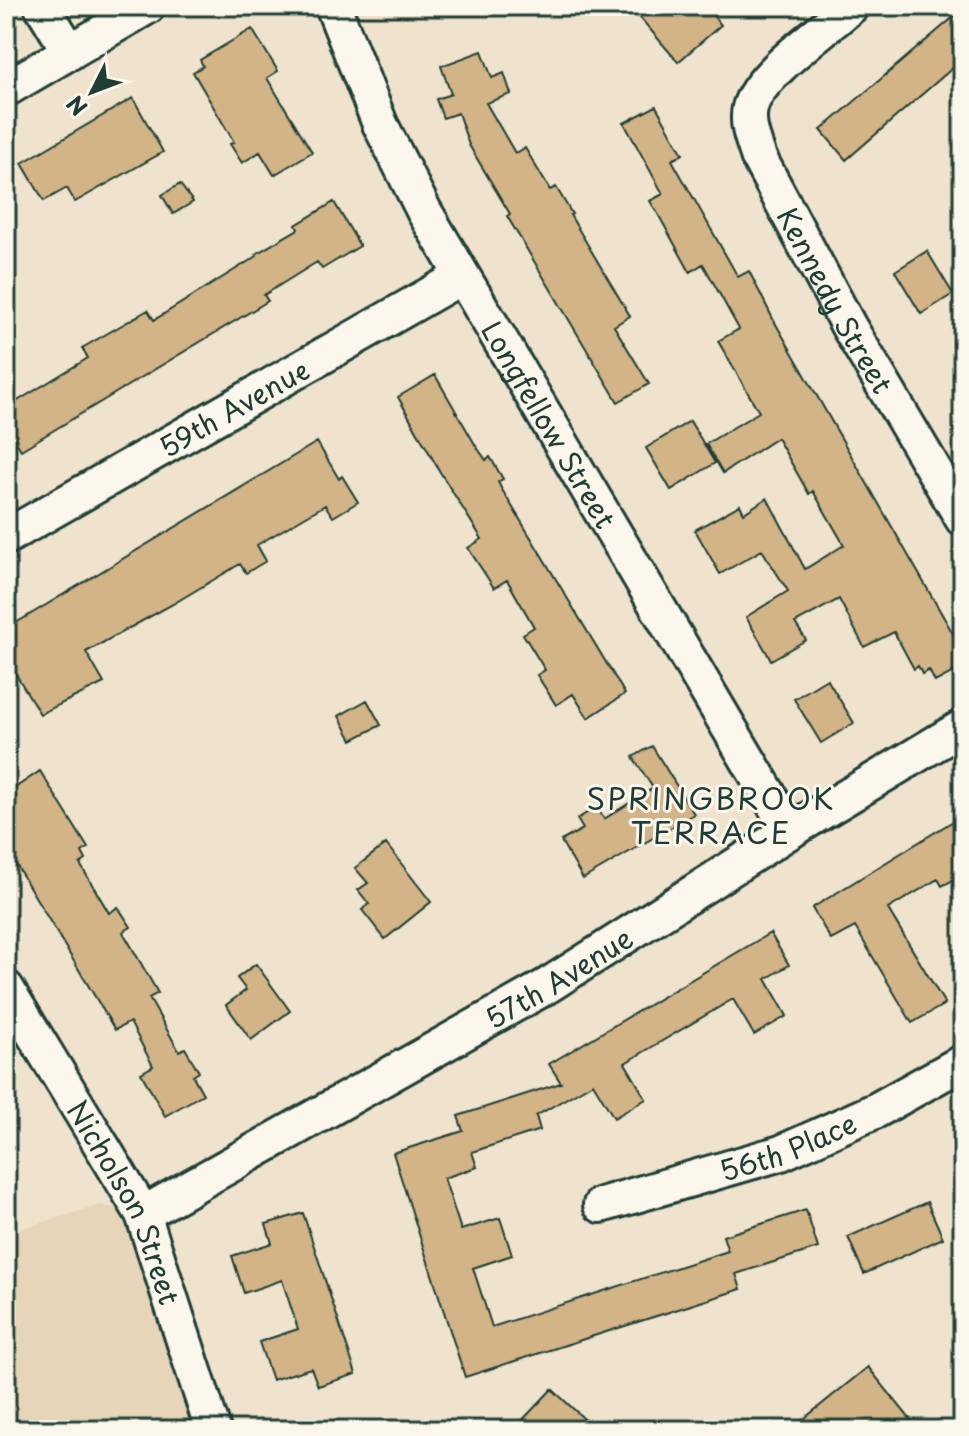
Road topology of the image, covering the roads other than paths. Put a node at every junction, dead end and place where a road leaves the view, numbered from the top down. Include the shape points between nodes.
1 (42, 6) edge
2 (148, 6) edge
3 (333, 6) edge
4 (851, 6) edge
5 (70, 52) junction
6 (6, 89) edge
7 (461, 277) junction
8 (963, 519) edge
9 (6, 537) edge
10 (963, 727) edge
11 (790, 831) junction
12 (6, 988) edge
13 (961, 1069) edge
14 (601, 1205) dead end
15 (143, 1214) junction
16 (213, 1430) edge

1 - 5 street
2 - 5 street
3 - 7 street, Longfellow Street via 380,124
4 - 8 street, Kennedy Street via 755,94 750,131 759,158 849,327
5 - 6 street
7 - 9 street, 59th Avenue
7 - 11 street, Longfellow Street
10 - 11 street, 57th Avenue
11 - 15 street, 57th Avenue via 547,986
12 - 15 street, Nicholson Street
13 - 14 street, 56th Place via 781,1153
15 - 16 street, Nicholson Street

